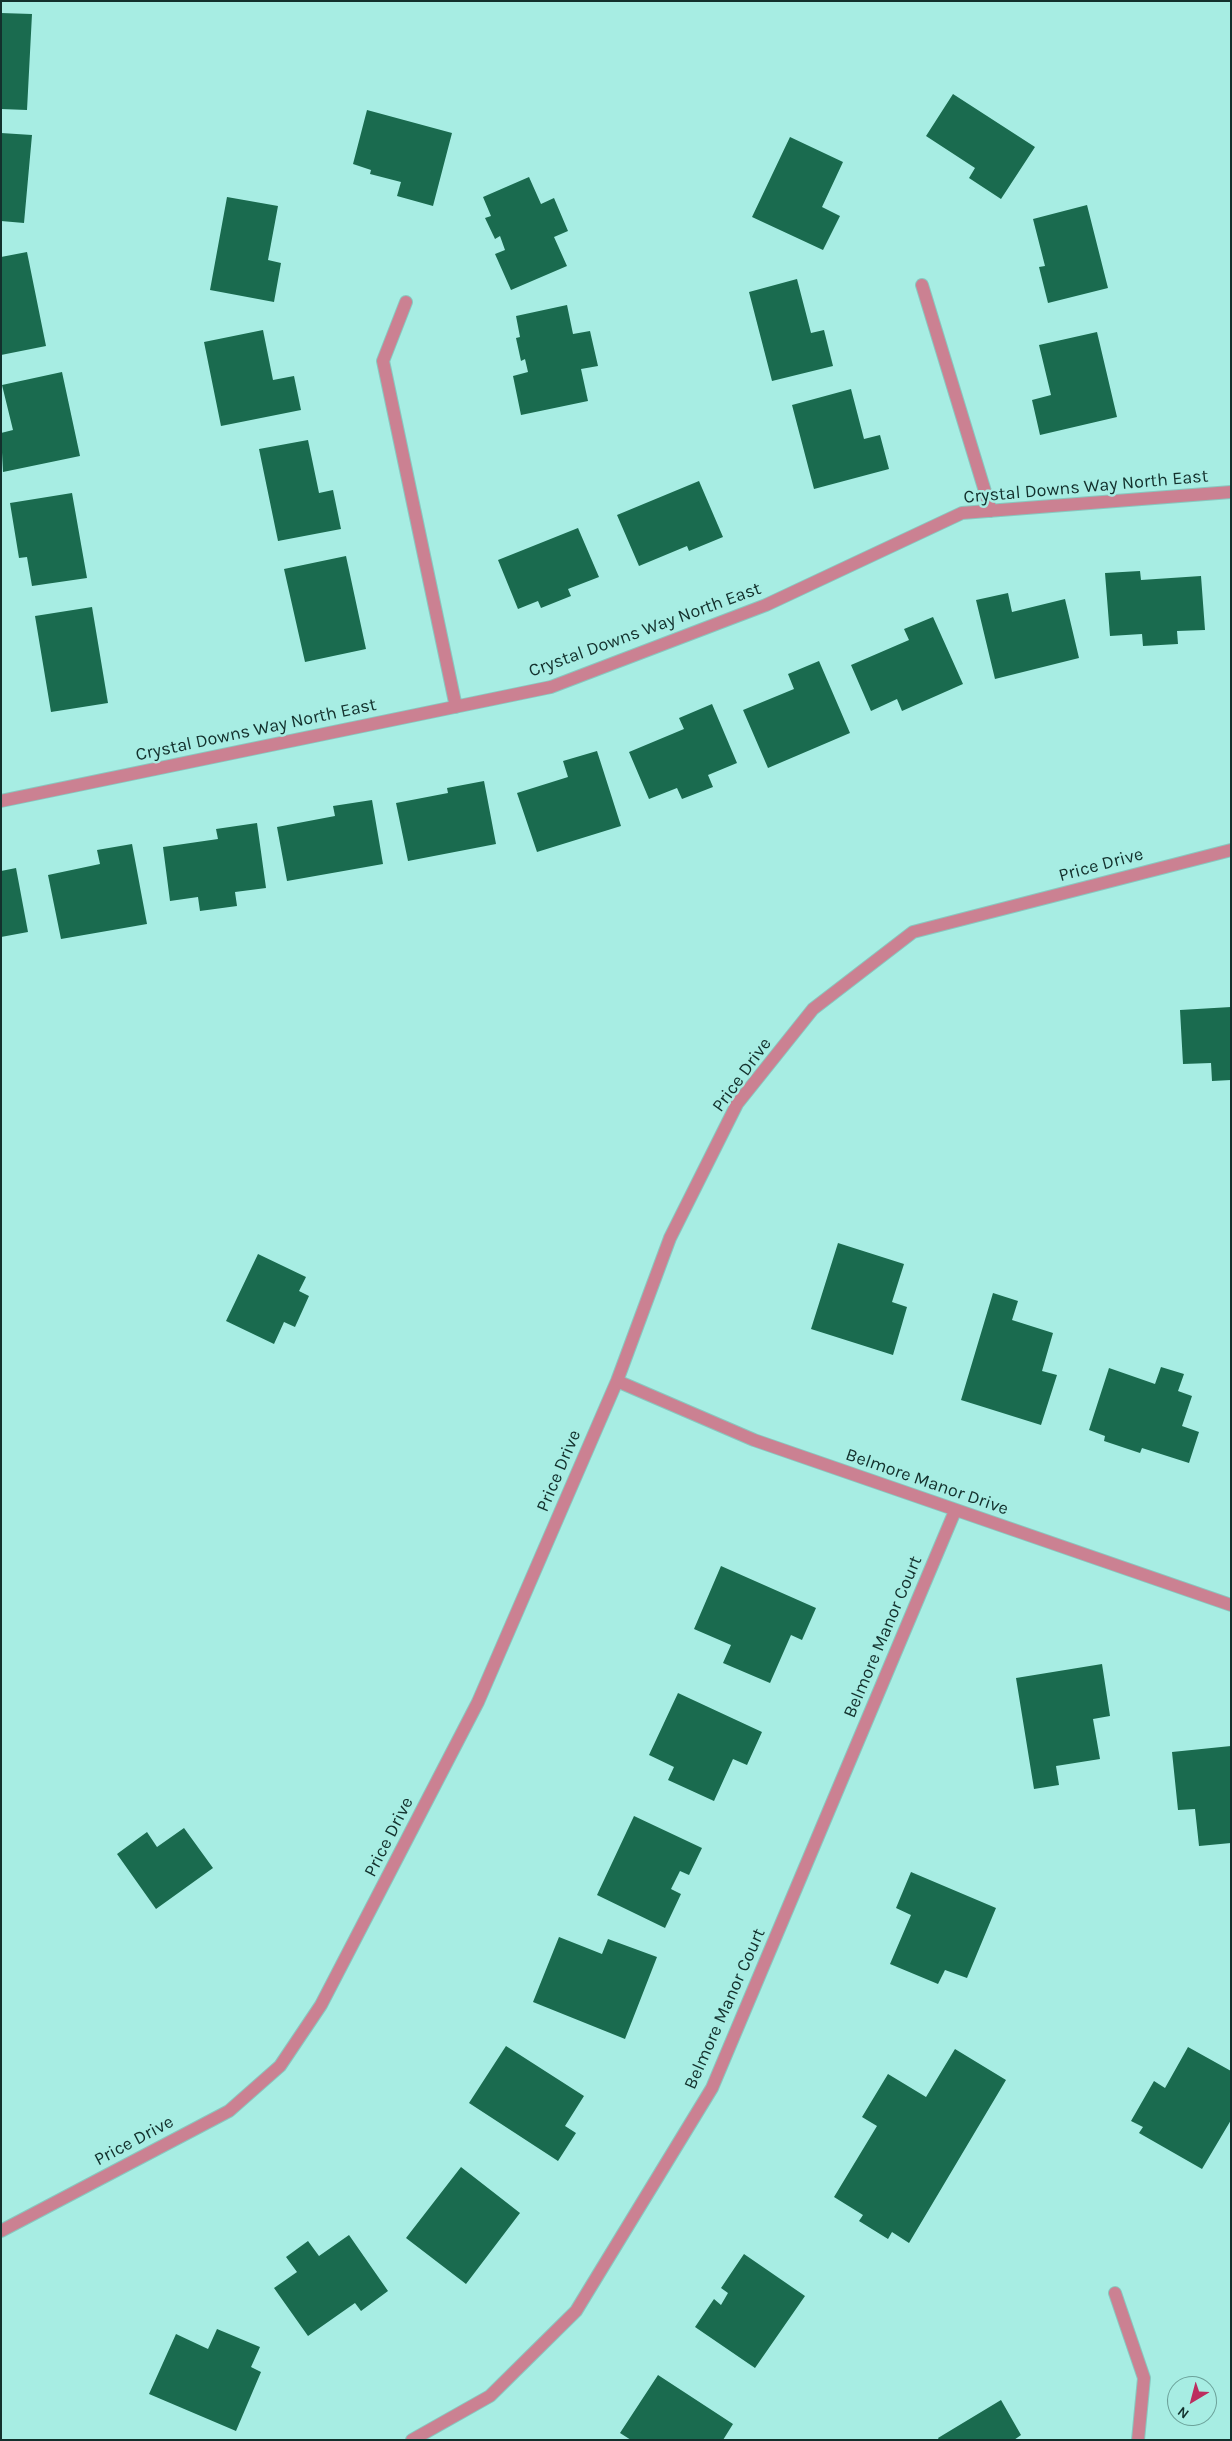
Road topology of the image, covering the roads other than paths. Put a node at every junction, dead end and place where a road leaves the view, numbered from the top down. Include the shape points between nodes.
1 (922, 285) dead end
2 (406, 302) dead end
3 (1231, 492) edge
4 (991, 511) junction
5 (456, 707) junction
6 (1, 801) edge
7 (1231, 850) edge
8 (617, 1381) junction
9 (955, 1511) junction
10 (1231, 1605) edge
11 (1, 2231) edge
12 (1115, 2293) dead end
13 (412, 2440) edge
14 (1138, 2440) edge

1 - 4 street
2 - 5 street via 383,361
3 - 4 street, Crystal Downs Way North East
4 - 5 street, Crystal Downs Way North East via 962,513 766,605 551,687
5 - 6 street, Crystal Downs Way North East
7 - 8 street, Price Drive via 913,932 813,1009 737,1104 670,1238
8 - 9 street, Belmore Manor Drive via 754,1440
8 - 11 street, Price Drive via 478,1702 322,2005 280,2066 229,2112
9 - 10 street, Belmore Manor Drive
9 - 13 street, Belmore Manor Court via 712,2088 576,2311 490,2396
12 - 14 street via 1144,2378

